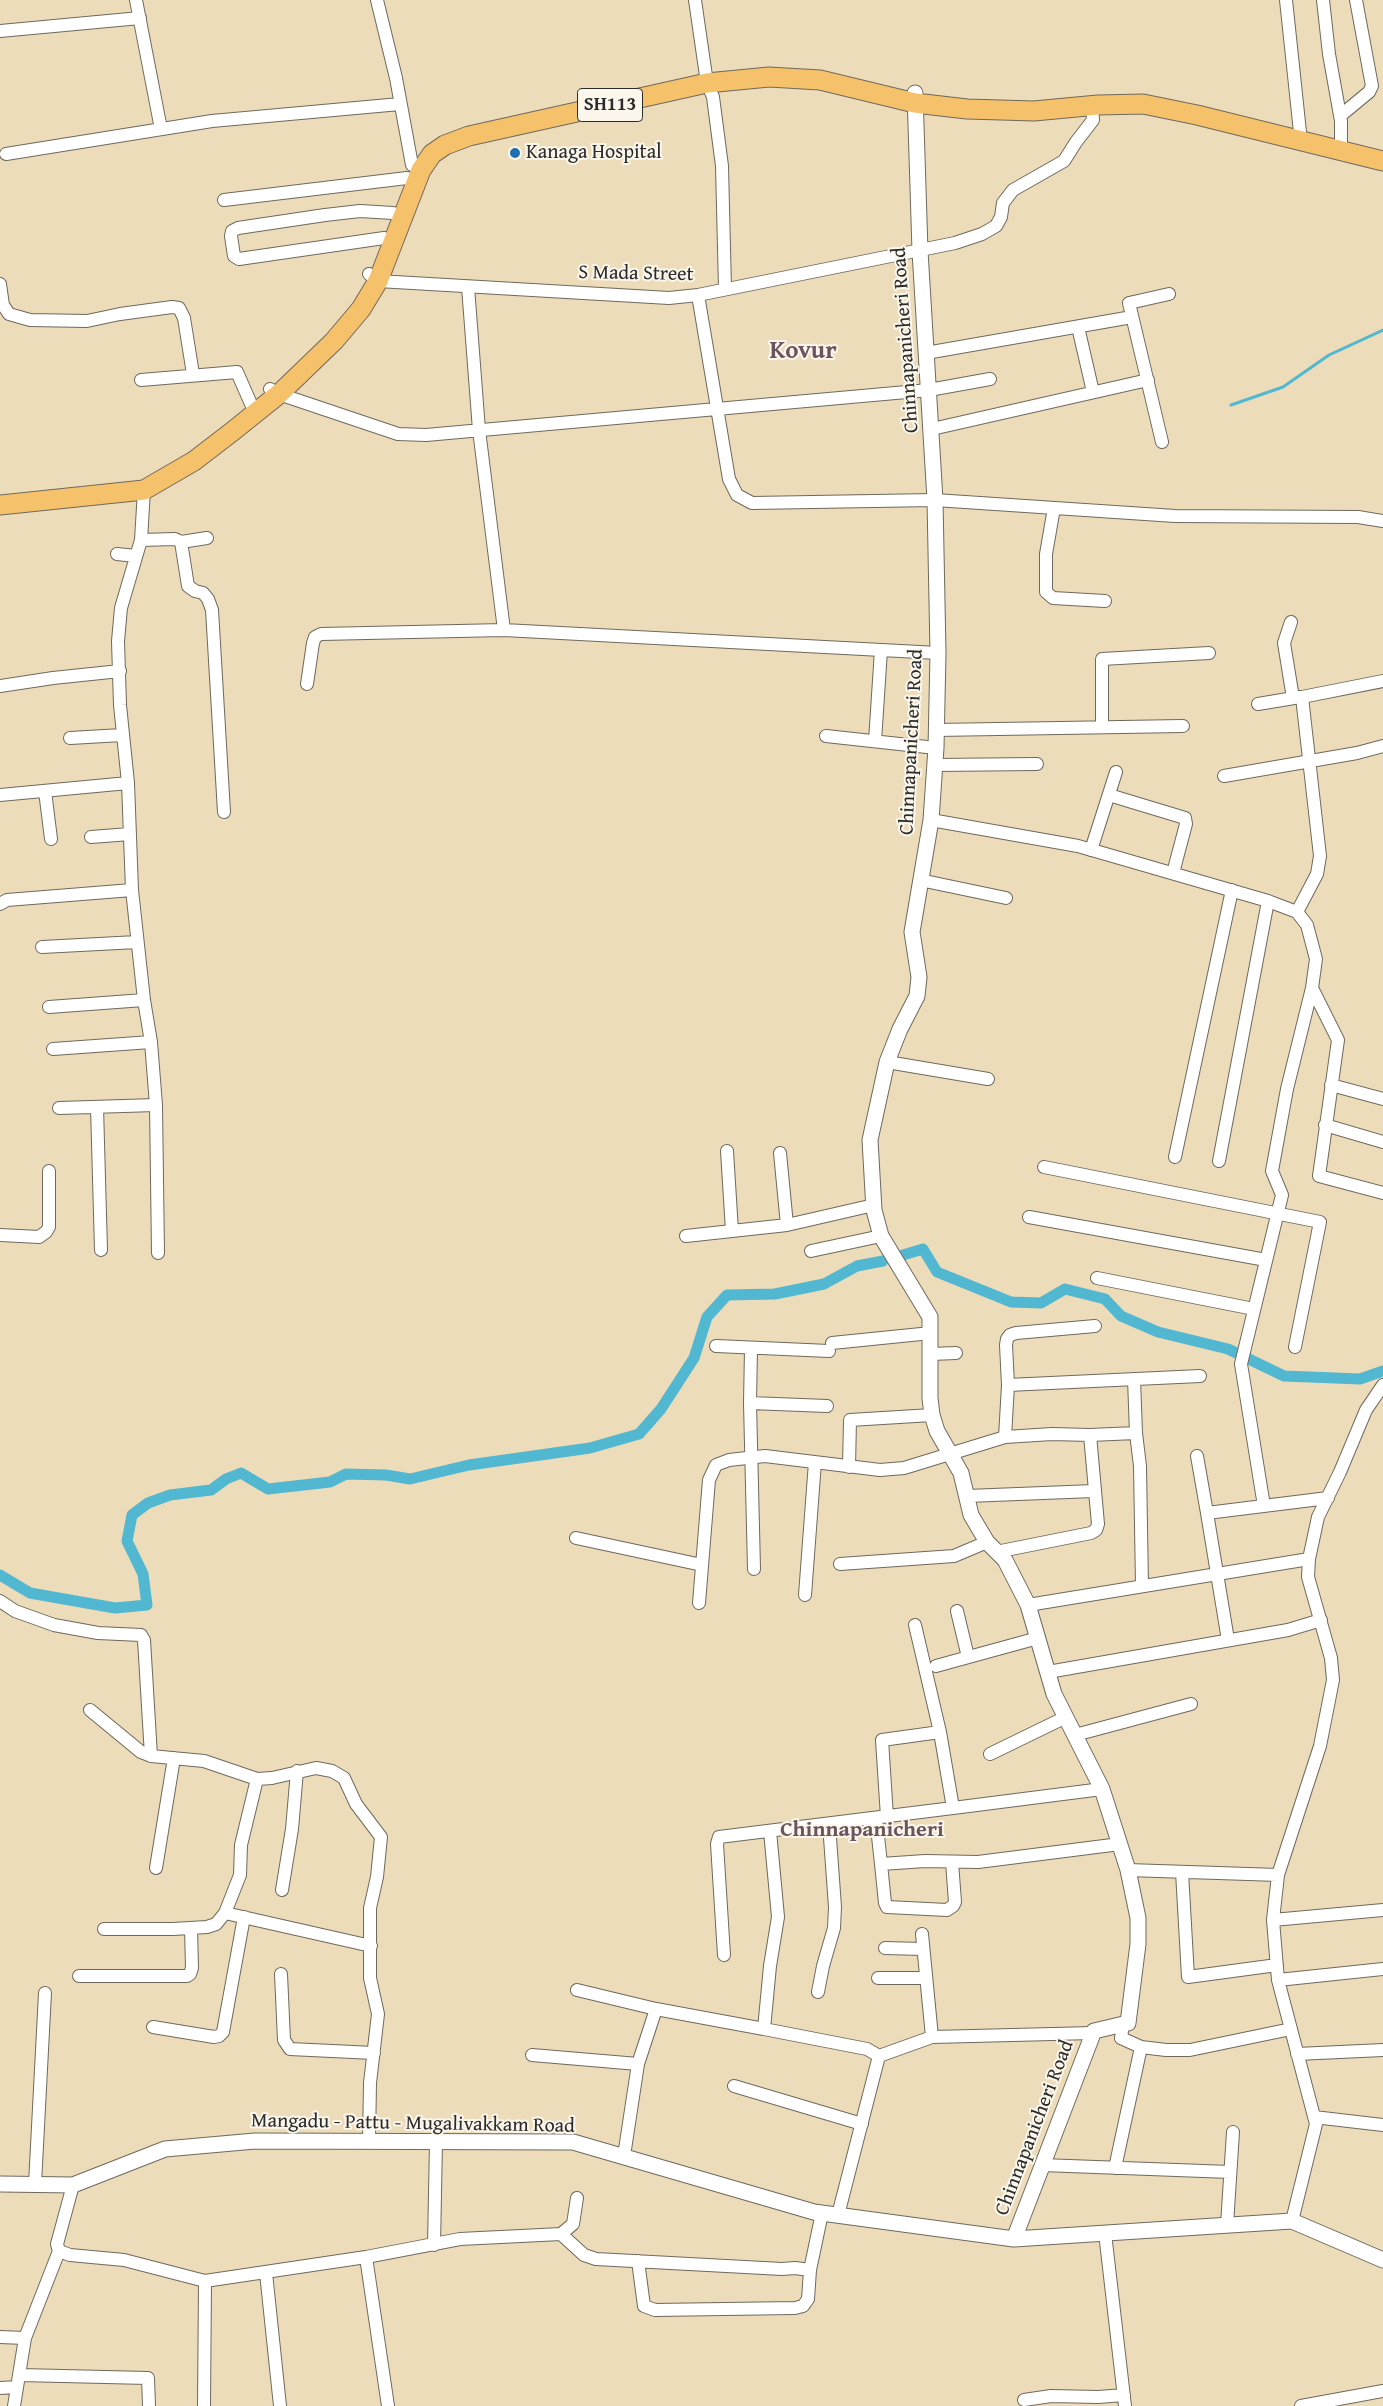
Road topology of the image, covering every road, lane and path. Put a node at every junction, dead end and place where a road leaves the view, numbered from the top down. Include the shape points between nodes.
1 (136, 0) edge
2 (377, 0) edge
3 (695, 0) edge
4 (1286, 0) edge
5 (1323, 0) edge
6 (1356, 0) edge
7 (140, 18) junction
8 (0, 31) edge
9 (706, 79) junction
10 (915, 98) junction
11 (400, 104) junction
12 (1092, 106) junction
13 (1340, 116) junction
14 (160, 129) junction
15 (1300, 132) junction
16 (1341, 142) junction
17 (1383, 152) edge
18 (6, 154) dead end
19 (1383, 161) edge
20 (410, 171) junction
21 (224, 200) dead end
22 (393, 213) junction
23 (384, 238) junction
24 (920, 251) junction
25 (374, 277) junction
26 (0, 284) edge
27 (468, 287) junction
28 (725, 289) junction
29 (1169, 294) dead end
30 (698, 295) junction
31 (1132, 317) junction
32 (1078, 327) junction
33 (926, 353) junction
34 (193, 374) junction
35 (990, 379) dead end
36 (141, 380) dead end
37 (1148, 380) junction
38 (929, 390) junction
39 (274, 391) junction
40 (1093, 392) junction
41 (251, 404) junction
42 (717, 410) junction
43 (932, 429) junction
44 (479, 430) junction
45 (1162, 442) dead end
46 (144, 490) junction
47 (0, 494) edge
48 (935, 500) junction
49 (0, 505) edge
50 (1054, 508) junction
51 (1383, 521) edge
52 (207, 538) dead end
53 (141, 540) junction
54 (181, 542) junction
55 (117, 554) dead end
56 (136, 556) junction
57 (1105, 601) dead end
58 (1292, 622) dead end
59 (504, 630) junction
60 (881, 650) junction
61 (938, 653) junction
62 (1209, 653) dead end
63 (120, 672) junction
64 (1383, 681) edge
65 (307, 684) dead end
66 (0, 686) edge
67 (1298, 698) junction
68 (1258, 704) dead end
69 (1183, 726) dead end
70 (1102, 727) junction
71 (936, 730) junction
72 (122, 735) junction
73 (826, 736) dead end
74 (70, 738) dead end
75 (875, 741) junction
76 (1383, 746) edge
77 (936, 748) junction
78 (1309, 761) junction
79 (1036, 764) dead end
80 (935, 765) junction
81 (1116, 772) dead end
82 (1224, 776) dead end
83 (128, 783) junction
84 (45, 791) junction
85 (1109, 794) junction
86 (0, 795) edge
87 (224, 812) dead end
88 (931, 820) junction
89 (130, 834) junction
90 (91, 837) dead end
91 (51, 840) dead end
92 (1091, 850) junction
93 (1173, 874) junction
94 (920, 880) junction
95 (132, 890) junction
96 (1232, 890) junction
97 (1006, 898) dead end
98 (1268, 901) junction
99 (0, 904) edge
100 (1297, 912) junction
101 (137, 942) junction
102 (42, 947) dead end
103 (1312, 988) junction
104 (144, 1000) junction
105 (49, 1007) dead end
106 (152, 1042) junction
107 (53, 1049) dead end
108 (887, 1062) junction
109 (988, 1079) dead end
110 (1331, 1086) junction
111 (1383, 1099) edge
112 (156, 1104) junction
113 (97, 1107) junction
114 (59, 1108) dead end
115 (1325, 1125) junction
116 (1383, 1142) edge
117 (727, 1151) dead end
118 (780, 1153) dead end
119 (1175, 1157) dead end
120 (1219, 1161) dead end
121 (1044, 1167) dead end
122 (49, 1171) dead end
123 (1383, 1193) edge
124 (874, 1205) junction
125 (1278, 1213) junction
126 (1029, 1217) dead end
127 (787, 1225) junction
128 (732, 1231) junction
129 (0, 1235) edge
130 (686, 1236) dead end
131 (881, 1236) junction
132 (101, 1250) dead end
133 (811, 1251) dead end
134 (158, 1252) dead end
135 (1266, 1260) junction
136 (1097, 1278) dead end
137 (1254, 1309) junction
138 (1095, 1326) dead end
139 (931, 1333) junction
140 (716, 1346) dead end
141 (1295, 1347) dead end
142 (752, 1349) junction
143 (956, 1353) dead end
144 (931, 1354) junction
145 (1200, 1376) dead end
146 (1134, 1379) junction
147 (1008, 1385) junction
148 (1383, 1385) edge
149 (750, 1403) junction
150 (827, 1406) dead end
151 (932, 1415) junction
152 (1136, 1433) junction
153 (1090, 1435) junction
154 (1005, 1437) junction
155 (951, 1455) junction
156 (1197, 1456) dead end
157 (752, 1458) junction
158 (815, 1462) junction
159 (849, 1468) junction
160 (1094, 1491) junction
161 (967, 1496) junction
162 (1328, 1498) junction
163 (1264, 1506) junction
164 (1207, 1513) junction
165 (576, 1538) dead end
166 (992, 1547) junction
167 (1309, 1559) junction
168 (840, 1564) dead end
169 (702, 1565) junction
170 (754, 1569) dead end
171 (1218, 1574) junction
172 (1142, 1586) junction
173 (805, 1595) dead end
174 (0, 1601) edge
175 (700, 1603) dead end
176 (1028, 1605) junction
177 (957, 1612) dead end
178 (1321, 1620) junction
179 (915, 1625) dead end
180 (1038, 1638) junction
181 (1228, 1640) junction
182 (968, 1657) junction
183 (936, 1666) dead end
184 (1048, 1672) junction
185 (1191, 1704) dead end
186 (90, 1710) dead end
187 (1066, 1717) junction
188 (940, 1732) junction
189 (1074, 1735) junction
190 (990, 1754) dead end
191 (151, 1756) junction
192 (174, 1758) junction
193 (296, 1771) junction
194 (257, 1779) junction
195 (1102, 1790) junction
196 (953, 1808) junction
197 (881, 1817) junction
198 (829, 1824) junction
199 (770, 1831) junction
200 (1120, 1844) junction
201 (952, 1862) junction
202 (881, 1864) junction
203 (156, 1868) dead end
204 (1128, 1870) junction
205 (1182, 1872) junction
206 (1278, 1875) junction
207 (282, 1890) dead end
208 (1383, 1910) edge
209 (226, 1913) junction
210 (244, 1917) junction
211 (1273, 1920) junction
212 (192, 1928) junction
213 (104, 1929) dead end
214 (922, 1934) dead end
215 (371, 1946) junction
216 (885, 1948) dead end
217 (923, 1949) junction
218 (724, 1955) dead end
219 (1277, 1965) junction
220 (1383, 1969) edge
221 (281, 1974) dead end
222 (79, 1976) dead end
223 (878, 1978) dead end
224 (926, 1978) junction
225 (1278, 1980) junction
226 (577, 1990) dead end
227 (818, 1992) dead end
228 (45, 1993) dead end
229 (656, 2009) junction
230 (1123, 2024) junction
231 (153, 2027) dead end
232 (764, 2029) junction
233 (1291, 2029) junction
234 (1093, 2033) junction
235 (932, 2037) junction
236 (1141, 2047) junction
237 (1383, 2050) edge
238 (374, 2053) junction
239 (1297, 2054) junction
240 (532, 2055) dead end
241 (879, 2056) junction
242 (638, 2064) junction
243 (734, 2086) dead end
244 (1314, 2117) junction
245 (862, 2124) junction
246 (1383, 2125) edge
247 (1233, 2132) dead end
248 (369, 2141) junction
249 (436, 2142) junction
250 (624, 2156) junction
251 (1042, 2165) junction
252 (1115, 2168) junction
253 (1230, 2172) junction
254 (0, 2184) edge
255 (35, 2184) junction
256 (73, 2185) junction
257 (577, 2198) dead end
258 (822, 2213) junction
259 (838, 2215) junction
260 (1292, 2221) junction
261 (1227, 2225) junction
262 (1105, 2233) junction
263 (561, 2234) junction
264 (1014, 2239) junction
265 (434, 2245) junction
266 (59, 2252) junction
267 (366, 2257) junction
268 (1383, 2260) edge
269 (638, 2261) junction
270 (810, 2270) junction
271 (266, 2273) junction
272 (205, 2281) junction
273 (0, 2337) edge
274 (25, 2338) junction
275 (18, 2381) junction
276 (0, 2388) edge
277 (1377, 2397) edge
278 (1024, 2400) dead end
279 (1124, 2401) edge
280 (14, 2406) edge
281 (149, 2406) edge
282 (204, 2406) edge
283 (280, 2406) edge
284 (388, 2406) edge
285 (1301, 2406) edge

1 - 7 street
2 - 11 street
3 - 9 street
4 - 15 street
5 - 13 street
6 - 13 street via 1372,86
7 - 8 street
7 - 14 street
9 - 10 main road, SH113 via 769,77 820,80
9 - 20 main road, SH113 via 466,127 441,136 426,147
9 - 25 main road, SH113 via 469,136 445,145 432,154 420,170
9 - 28 street via 713,97 722,166
10 - 12 main road, SH113 via 967,109 1034,111
10 - 15 main road, SH113 via 1034,102 1152,94
10 - 24 street, Chinnapanicheri Road
11 - 14 street via 222,120
11 - 20 street
12 - 19 main road, SH113 via 1143,104
12 - 24 street, S Mada Street via 1093,120 1068,157 1013,190 1003,203 1002,217 996,226 955,243
13 - 16 street
14 - 18 street
15 - 16 main road, SH113
16 - 17 main road, SH113
20 - 21 street
20 - 22 main road, SH113
22 - 23 main road, SH113
22 - 23 street via 325,215 238,228 230,236 234,256 239,258
23 - 25 main road, SH113
24 - 28 street, S Mada Street
24 - 33 street, Chinnapanicheri Road
25 - 27 street, S Mada Street
25 - 39 main road, SH113 via 361,309 334,341
26 - 34 street via 3,305 9,314 30,320 87,321 138,311 179,308 184,318
27 - 30 street, S Mada Street via 669,298
27 - 44 street
28 - 30 street, S Mada Street
29 - 31 street via 1129,303
30 - 42 street
31 - 32 street
31 - 37 street
32 - 33 street
32 - 40 street
33 - 38 street, Chinnapanicheri Road
34 - 36 street
34 - 41 street via 237,372
35 - 38 street
37 - 40 street
37 - 45 street
38 - 42 street
38 - 43 street, Chinnapanicheri Road
39 - 41 main road, SH113
39 - 44 street via 398,434
39 - 46 main road, SH113 via 194,461
40 - 43 street
41 - 47 main road, SH113 via 189,454 147,479
42 - 44 street
42 - 48 street via 729,479 737,495 752,503
43 - 48 street, Chinnapanicheri Road
44 - 59 street
46 - 49 main road, SH113
46 - 53 street
48 - 50 street
48 - 61 street, Chinnapanicheri Road
50 - 51 street via 1175,516 1358,517
50 - 57 street via 1046,554 1046,592 1053,598
52 - 54 street
53 - 54 street via 175,539
53 - 56 street
54 - 87 street via 188,586 203,593 212,610
55 - 56 street
56 - 63 street via 121,608
58 - 67 street via 1284,643
59 - 60 street
59 - 65 street via 321,634 315,636 313,643
60 - 61 street
60 - 75 street
61 - 71 street, Chinnapanicheri Road
62 - 70 street via 1102,660
63 - 66 street
63 - 72 street
64 - 67 street
67 - 68 street
67 - 78 street
69 - 70 street
70 - 71 street
71 - 77 street, Chinnapanicheri Road
72 - 74 street
72 - 83 street
73 - 75 street
75 - 77 street
76 - 78 street
77 - 80 street, Chinnapanicheri Road
78 - 82 street
78 - 100 street via 1320,867
79 - 80 street
80 - 88 street, Chinnapanicheri Road
81 - 85 street
83 - 84 street
83 - 89 street
84 - 86 street
84 - 91 street
85 - 92 street
85 - 93 street via 1186,820
88 - 92 street
88 - 94 street, Chinnapanicheri Road
89 - 90 street
89 - 95 street
92 - 93 street
93 - 96 street
94 - 97 street
94 - 108 street, Chinnapanicheri Road via 912,932 919,977 916,996
95 - 99 street via 7,900
95 - 101 street
96 - 98 street
96 - 119 street
98 - 100 street
98 - 120 street
100 - 103 street via 1307,925 1316,959
101 - 102 street
101 - 104 street
103 - 110 street via 1338,1040
103 - 125 street via 1287,1089 1272,1171 1282,1195
104 - 105 street
104 - 106 street
106 - 107 street
106 - 112 street
108 - 109 street
108 - 124 street, Chinnapanicheri Road via 870,1140
110 - 111 street
110 - 115 street
112 - 113 street
112 - 134 street
113 - 114 street
113 - 132 street
115 - 116 street
115 - 123 street via 1318,1176
117 - 128 street
118 - 127 street
121 - 125 street
122 - 129 street via 49,1227 46,1232 39,1237
124 - 127 street
124 - 131 street, Chinnapanicheri Road
125 - 135 street
125 - 141 street via 1320,1222
126 - 135 street
127 - 128 street
128 - 130 street
131 - 133 street
131 - 139 street, Chinnapanicheri Road via 930,1317
135 - 137 street
136 - 137 street
137 - 163 street via 1241,1364
138 - 147 street via 1010,1335 1006,1345
139 - 142 street via 830,1347
139 - 144 street, Chinnapanicheri Road
140 - 142 street
142 - 149 street
143 - 144 street
144 - 151 street, Chinnapanicheri Road
145 - 146 street
146 - 147 street
146 - 152 street
147 - 154 street
148 - 162 street via 1366,1410
149 - 150 street
149 - 157 street
151 - 155 street, Chinnapanicheri Road
151 - 159 street via 850,1420
152 - 153 street
152 - 172 street via 1140,1466
153 - 154 street
153 - 160 street
154 - 155 street
155 - 159 street via 904,1468
155 - 161 street, Chinnapanicheri Road via 961,1473
156 - 164 street
157 - 158 street via 765,1456
157 - 169 street via 729,1460 716,1465 712,1472
157 - 170 street
158 - 159 street
158 - 173 street
160 - 161 street
160 - 166 street via 1098,1524 1092,1534
161 - 166 street, Chinnapanicheri Road via 971,1515
162 - 163 street
162 - 167 street via 1318,1517
163 - 164 street
164 - 171 street
165 - 169 street
166 - 168 street via 954,1556
166 - 176 street, Chinnapanicheri Road via 1005,1560
167 - 171 street
167 - 178 street via 1308,1578
169 - 175 street
171 - 172 street
171 - 181 street
172 - 176 street
174 - 191 street via 15,1611 54,1625 98,1633 141,1635 144,1640
176 - 180 street, Chinnapanicheri Road
177 - 182 street
178 - 181 street via 1288,1630
178 - 206 street via 1332,1658 1333,1680 1320,1746
179 - 188 street
180 - 182 street
180 - 184 street, Chinnapanicheri Road
181 - 184 street
182 - 183 street
184 - 187 street, Chinnapanicheri Road via 1054,1694
185 - 189 street
186 - 191 street via 141,1752
187 - 189 street, Chinnapanicheri Road
187 - 190 street
188 - 196 street
188 - 197 street via 882,1740
189 - 195 street, Chinnapanicheri Road
191 - 192 street
192 - 194 street via 204,1761
192 - 203 street
193 - 194 street
193 - 207 street via 292,1829
193 - 215 street via 316,1768 332,1771 344,1778 356,1804 381,1837 370,1908
194 - 209 street via 242,1845 240,1875
195 - 196 street
195 - 200 street, Chinnapanicheri Road
196 - 197 street
197 - 198 street
197 - 202 street
198 - 199 street
198 - 227 street via 834,1928
199 - 218 street via 725,1835 718,1839
199 - 232 street via 778,1917
200 - 201 street via 978,1862
200 - 204 street, Chinnapanicheri Road
201 - 202 street
201 - 202 street via 955,1902 947,1910 887,1907
204 - 205 street
204 - 230 street, Chinnapanicheri Road via 1138,1918 1138,1944 1128,2022
205 - 206 street
205 - 219 street via 1188,1978
206 - 211 street
208 - 211 street
209 - 210 street
209 - 212 street via 216,1924
210 - 215 street
210 - 231 street via 223,2032 214,2037
211 - 219 street
212 - 213 street
212 - 222 street via 192,1968 187,1976
214 - 217 street
215 - 238 street via 370,1978 378,2014
216 - 217 street
217 - 224 street
219 - 225 street
220 - 225 street
221 - 238 street via 284,2040 290,2049
223 - 224 street
224 - 235 street
225 - 233 street
226 - 229 street
228 - 255 street
229 - 232 street
229 - 242 street
230 - 234 street, Chinnapanicheri Road
230 - 236 street via 1121,2038
232 - 241 street via 867,2049
233 - 236 street via 1190,2050
233 - 239 street
234 - 235 street
234 - 251 street, Chinnapanicheri Road
235 - 241 street
236 - 252 street
237 - 239 street
238 - 248 street
239 - 244 street
240 - 242 street
241 - 245 street
242 - 250 street
243 - 245 street
244 - 246 street
244 - 260 street via 1316,2124
245 - 259 street
247 - 253 street
248 - 249 street, Mangadu - Pattu - Mugalivakkam Road
248 - 256 street, Mangadu - Pattu - Mugalivakkam Road via 255,2141 164,2149
249 - 250 street, Mangadu - Pattu - Mugalivakkam Road via 573,2142
249 - 265 street
250 - 258 street, Mangadu - Pattu - Mugalivakkam Road
251 - 252 street
251 - 264 street, Chinnapanicheri Road
252 - 253 street
253 - 261 street
254 - 255 street, Mangadu - Pattu - Mugalivakkam Road
255 - 256 street, Mangadu - Pattu - Mugalivakkam Road
256 - 266 street via 57,2244
257 - 263 street via 573,2224
258 - 259 street, Mangadu - Pattu - Mugalivakkam Road
258 - 270 street
259 - 264 street, Mangadu - Pattu - Mugalivakkam Road
260 - 261 street, Mangadu - Pattu - Mugalivakkam Road
260 - 268 street, Mangadu - Pattu - Mugalivakkam Road
261 - 262 street, Mangadu - Pattu - Mugalivakkam Road
262 - 264 street, Mangadu - Pattu - Mugalivakkam Road
262 - 279 street
263 - 265 street via 460,2239
263 - 269 street via 584,2255 596,2259
265 - 267 street
266 - 272 street via 124,2260
266 - 274 street
267 - 271 street
267 - 284 street
269 - 270 street
269 - 270 street via 644,2306 655,2310 803,2306 808,2299
271 - 272 street
271 - 283 street
272 - 282 street
273 - 274 street
274 - 275 street
275 - 276 street
275 - 280 street
275 - 281 street via 148,2378
277 - 285 street
278 - 279 street via 1051,2396

